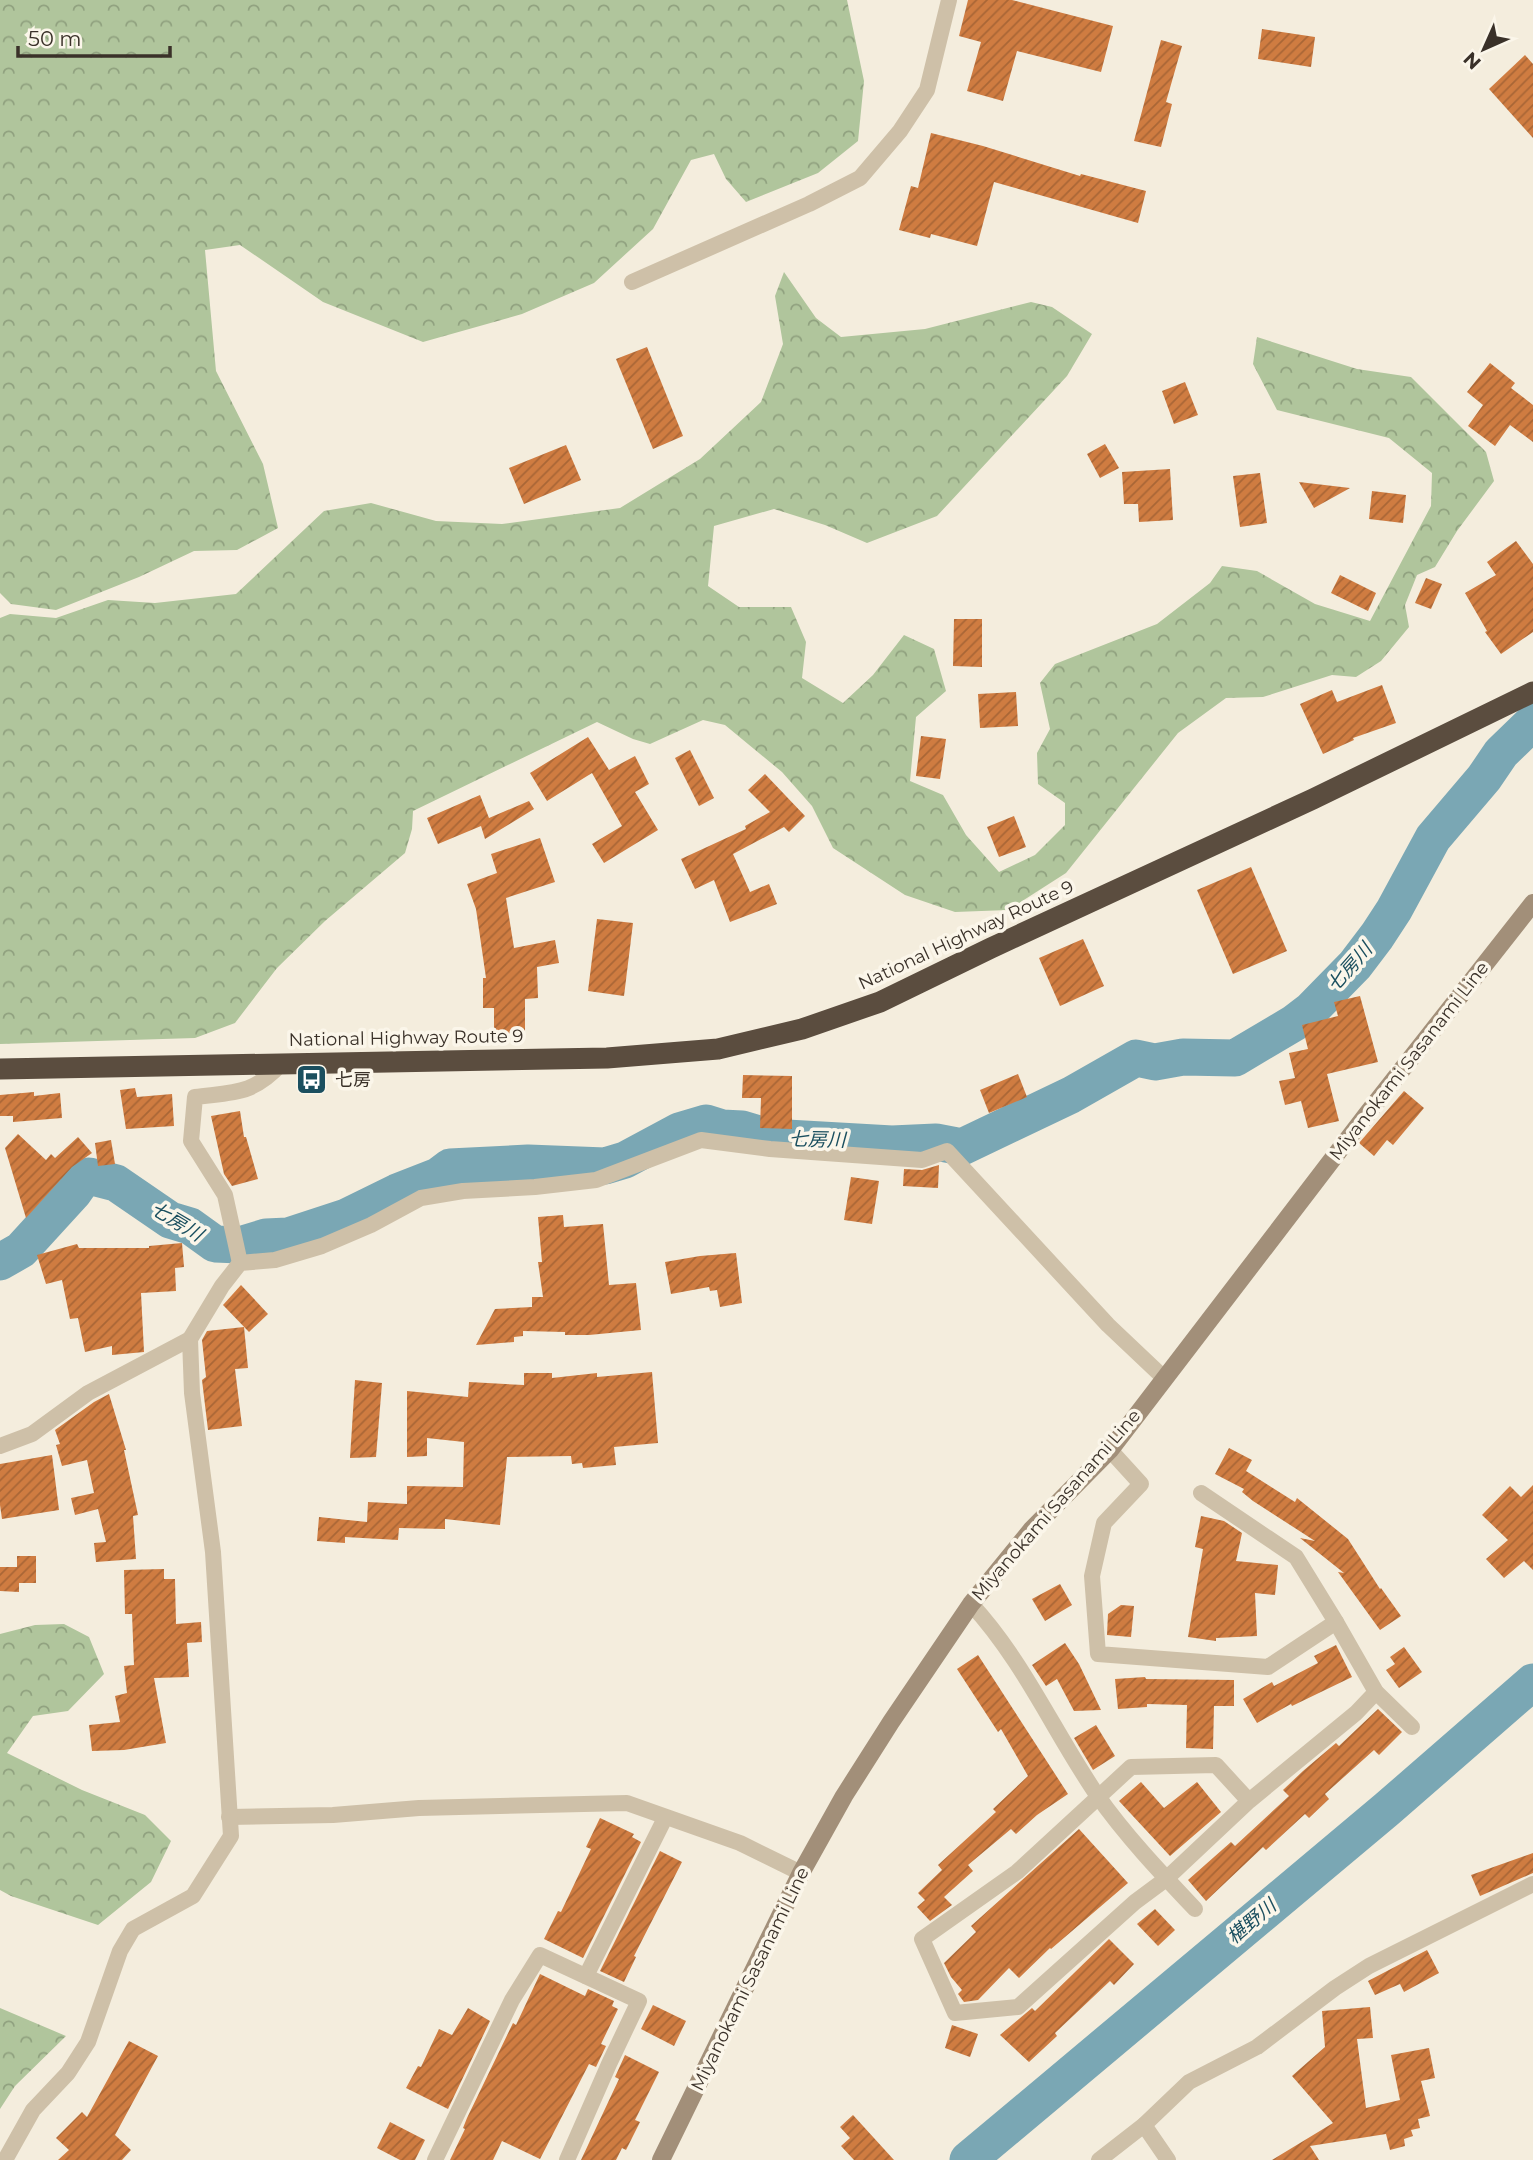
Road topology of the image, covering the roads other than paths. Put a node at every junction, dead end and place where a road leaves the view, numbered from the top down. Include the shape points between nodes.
1 (950, 0) edge
2 (632, 282) dead end
3 (1533, 692) edge
4 (1533, 904) edge
5 (282, 1063) junction
6 (0, 1069) edge
7 (240, 1263) junction
8 (190, 1339) junction
9 (1164, 1378) junction
10 (0, 1446) edge
11 (1110, 1450) junction
12 (1201, 1493) dead end
13 (971, 1604) junction
14 (1336, 1622) junction
15 (1376, 1692) junction
16 (1412, 1727) dead end
17 (1098, 1796) junction
18 (1249, 1801) junction
19 (229, 1817) junction
20 (665, 1818) junction
21 (801, 1873) junction
22 (1166, 1879) junction
23 (1533, 1884) edge
24 (1195, 1909) dead end
25 (586, 1976) junction
26 (1144, 2125) junction
27 (5, 2160) edge
28 (435, 2160) edge
29 (567, 2160) edge
30 (661, 2160) edge
31 (1099, 2160) edge
32 (1168, 2160) edge

1 - 2 street via 927,90 860,178
3 - 5 highway, National Highway Route 9 via 880,1002 802,1029 718,1049 607,1058
4 - 9 main road, Miyanokami Sasanami Line
5 - 6 highway, National Highway Route 9
5 - 7 street via 248,1090 195,1097 191,1141 225,1195
7 - 8 street
7 - 9 street via 275,1260 322,1247 421,1198 596,1180 701,1140 922,1160 947,1151 1108,1325
8 - 10 street via 88,1393 32,1434
8 - 19 street via 192,1393 213,1552
9 - 11 main road, Miyanokami Sasanami Line
11 - 13 main road, Miyanokami Sasanami Line via 1032,1529
11 - 14 street via 1141,1484 1104,1523 1092,1576 1098,1654 1268,1667
12 - 14 street via 1296,1557
13 - 17 street via 996,1631
13 - 21 main road, Miyanokami Sasanami Line via 871,1754
14 - 15 street
15 - 16 street
15 - 18 street
17 - 18 street via 1131,1767 1216,1765
17 - 22 street
17 - 22 street via 1017,1872 922,1939 955,2013 1018,2007
18 - 22 street
19 - 20 street via 627,1803
19 - 27 street via 231,1836 193,1896 133,1929 120,1951 88,2042 68,2073 33,2110
20 - 21 street via 740,1843
20 - 25 street
21 - 30 main road, Miyanokami Sasanami Line
22 - 24 street
23 - 26 street via 1335,1987 1257,2047 1189,2082
25 - 28 street via 540,1955 512,2000
25 - 29 street via 639,2001
26 - 31 street
26 - 32 street

